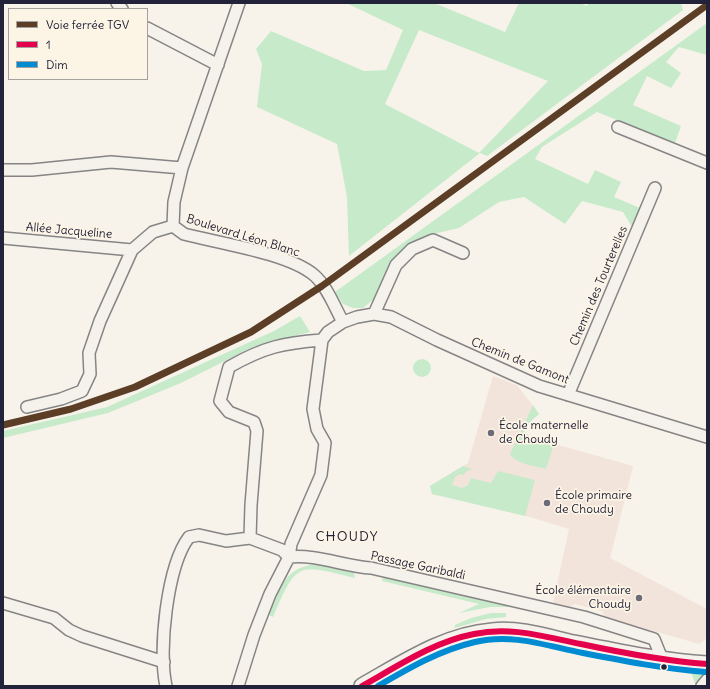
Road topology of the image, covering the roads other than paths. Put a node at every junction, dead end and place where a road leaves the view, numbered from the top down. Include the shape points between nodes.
1 (239, 3) edge
2 (148, 29) edge
3 (218, 65) junction
4 (618, 127) dead end
5 (707, 163) edge
6 (182, 168) junction
7 (3, 170) edge
8 (655, 188) dead end
9 (173, 226) junction
10 (3, 238) edge
11 (132, 250) junction
12 (463, 253) dead end
13 (374, 314) junction
14 (343, 322) junction
15 (322, 340) junction
16 (568, 395) junction
17 (27, 407) dead end
18 (707, 437) edge
19 (250, 538) junction
20 (289, 557) junction
21 (3, 603) edge
22 (630, 654) junction
23 (662, 659) junction
24 (707, 660) edge
25 (164, 662) junction
26 (707, 680) edge
27 (166, 686) edge
28 (238, 686) edge
29 (362, 686) edge
30 (702, 686) edge

1 - 3 street, Boulevard Léon Blanc
2 - 3 street
3 - 6 street, Boulevard Léon Blanc
4 - 5 street
6 - 7 street via 111,162 32,170
6 - 9 street, Boulevard Léon Blanc via 174,202
8 - 16 street, Chemin des Tourterelles
9 - 11 street via 153,232
9 - 14 street, Boulevard Léon Blanc via 184,234 279,257 302,267 315,276
10 - 11 street, Allée Jacqueline
11 - 17 street via 100,321 89,353 90,374 82,391
12 - 13 street via 433,240 412,249 396,265
13 - 14 street, Chemin de Gamont
13 - 16 street, Chemin de Gamont via 391,317 539,386
14 - 15 street, Chemin de Gamont via 328,332
15 - 19 street via 278,345 252,353 229,367 220,401 229,412 254,422 257,431 250,505
15 - 20 street via 313,409 317,429 325,443 321,475 291,544
16 - 18 street, Chemin de Gamont
19 - 20 street via 282,550
19 - 25 street via 226,541 199,535 189,537 184,543 167,604
20 - 23 street, Passage Garibaldi via 304,556 354,567 371,568 584,617 654,639
20 - 28 street via 270,594
21 - 25 street via 54,618 82,636
22 - 23 main road
22 - 24 main road via 681,663
22 - 29 main road via 514,630 491,631 435,645
23 - 24 main road via 690,662
25 - 27 street
26 - 30 street

